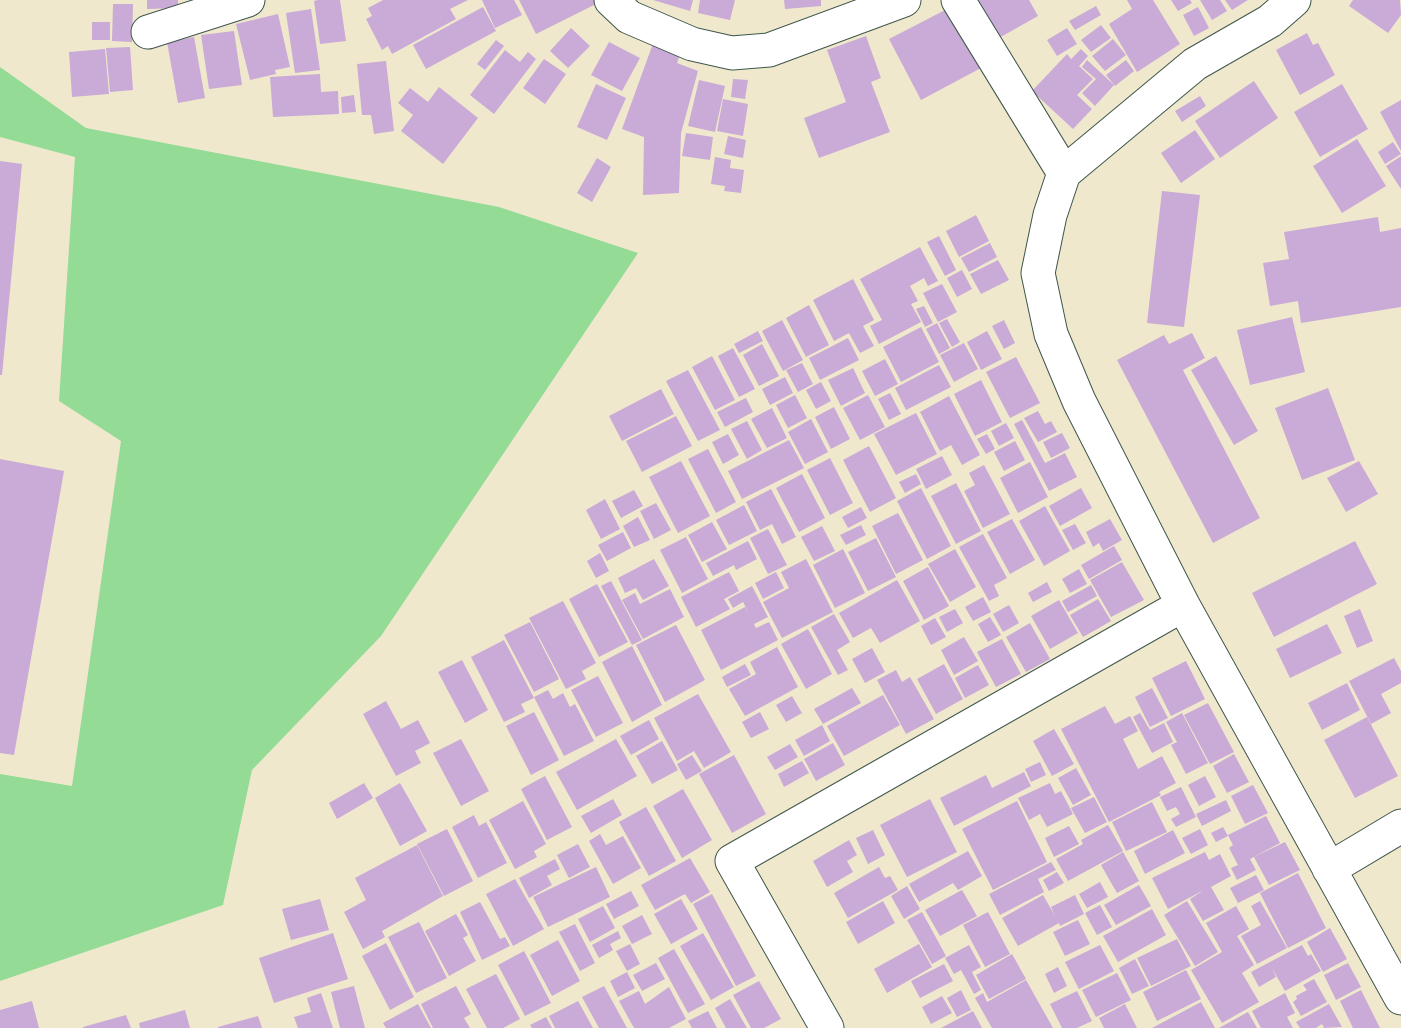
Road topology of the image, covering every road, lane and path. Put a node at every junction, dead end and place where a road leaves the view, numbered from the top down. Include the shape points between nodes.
1 (248, 0) edge
2 (611, 0) edge
3 (904, 0) edge
4 (958, 0) edge
5 (1294, 0) edge
6 (148, 32) dead end
7 (1064, 173) junction
8 (1183, 605) junction
9 (1401, 826) edge
10 (1329, 869) junction
11 (1401, 998) edge
12 (827, 1028) edge

1 - 6 street
2 - 3 street via 629,17 692,44 732,53 769,51
4 - 7 street
5 - 7 street via 1270,21 1195,64
7 - 8 street via 1038,273 1051,334 1079,401
8 - 10 street
8 - 12 street via 732,861
9 - 10 street
10 - 11 street

